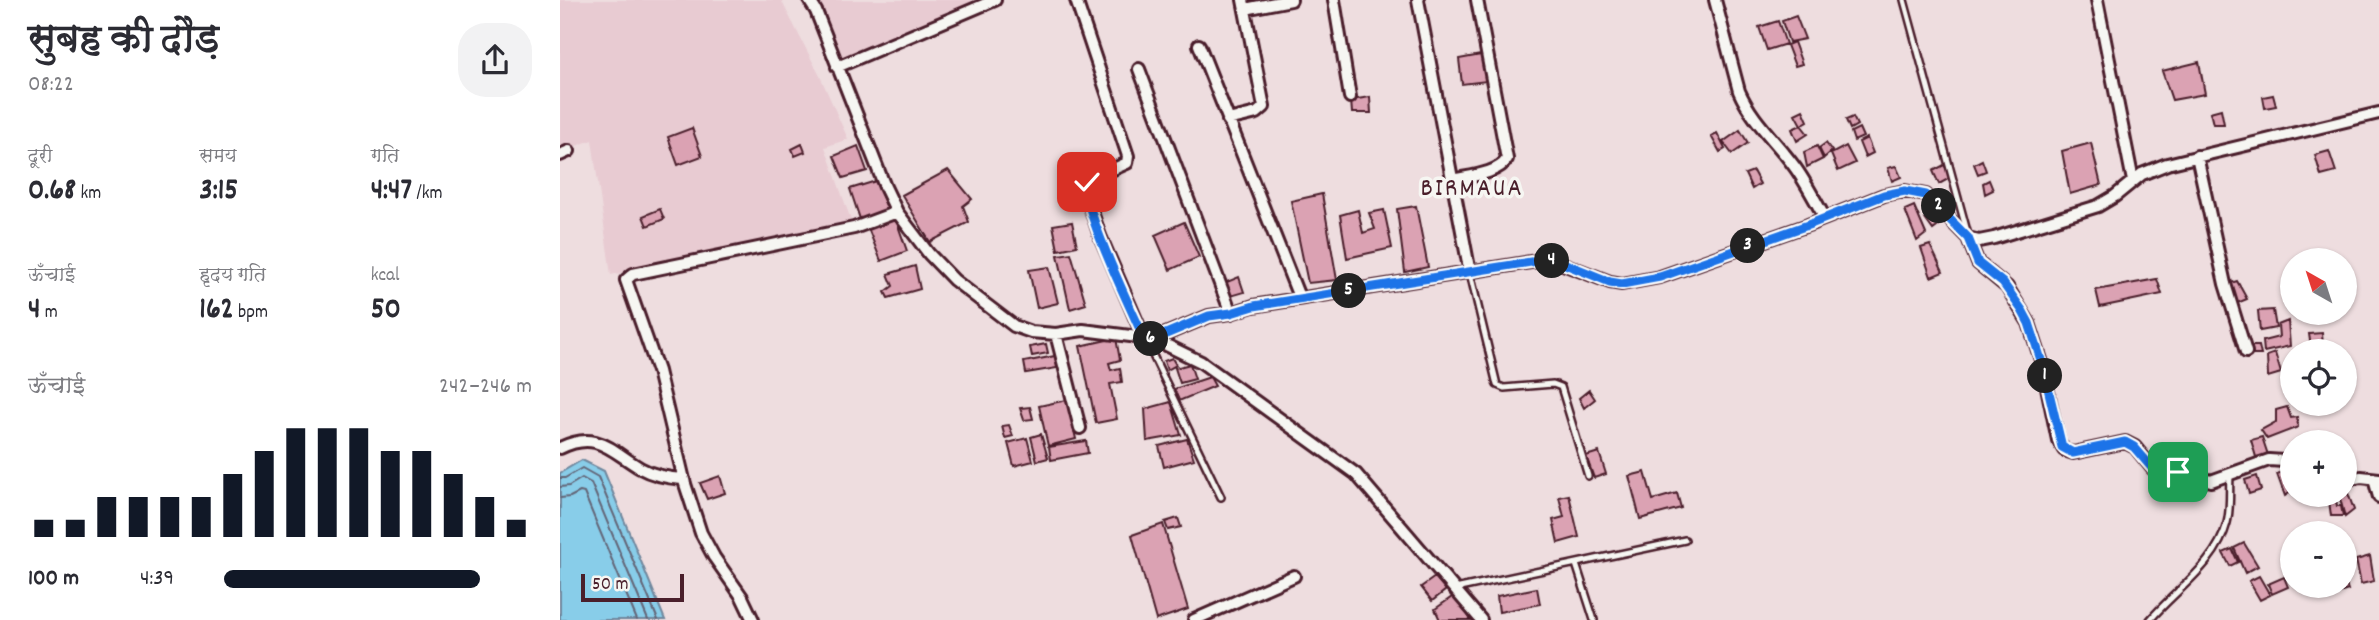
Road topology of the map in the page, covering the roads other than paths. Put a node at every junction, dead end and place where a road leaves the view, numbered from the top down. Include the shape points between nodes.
1 (809, 0) edge
2 (995, 0) edge
3 (1076, 0) edge
4 (1291, 0) edge
5 (1334, 0) edge
6 (1418, 0) edge
7 (1477, 0) edge
8 (1715, 0) edge
9 (1905, 0) edge
10 (2097, 0) edge
11 (1244, 4) edge
12 (1199, 44) dead end
13 (837, 67) junction
14 (1139, 69) dead end
15 (1350, 97) dead end
16 (2379, 113) edge
17 (1228, 120) junction
18 (2197, 156) junction
19 (1452, 180) junction
20 (2133, 181) junction
21 (897, 212) junction
22 (1825, 218) junction
23 (1968, 238) junction
24 (1470, 273) junction
25 (1299, 298) junction
26 (1231, 313) junction
27 (1056, 334) junction
28 (1149, 339) junction
29 (2246, 352) dead end
30 (1080, 428) dead end
31 (560, 448) edge
32 (2280, 461) edge
33 (2230, 475) junction
34 (1588, 476) dead end
35 (2357, 478) edge
36 (683, 479) junction
37 (2376, 479) edge
38 (1221, 497) dead end
39 (2379, 497) edge
40 (1685, 540) dead end
41 (1576, 564) junction
42 (1294, 576) dead end
43 (1455, 589) junction
44 (753, 620) edge
45 (1194, 620) edge
46 (1481, 620) edge
47 (1594, 620) edge
48 (2150, 620) edge

1 - 13 street
2 - 13 street
3 - 28 street via 1128,160 1091,179 1085,191 1100,236
4 - 11 street
5 - 15 street
6 - 19 street
7 - 19 street via 1507,159 1497,168
8 - 22 street via 1745,105 1794,166
9 - 23 lane
10 - 20 street
11 - 17 street via 1264,107
12 - 17 street
13 - 21 street
14 - 26 street
16 - 18 street
17 - 25 street
18 - 20 street via 2155,168
18 - 29 street via 2225,284
19 - 24 street
20 - 23 street via 2098,206 2077,214 1994,239
21 - 27 street via 954,280 1013,326
21 - 36 street via 854,228 627,277 662,382
22 - 23 street via 1884,195 1918,192
22 - 24 street via 1660,277 1622,284 1558,261
23 - 33 street via 1978,263 2007,287 2029,323 2064,450 2073,453 2125,442 2153,469 2211,481
24 - 25 street
24 - 34 lane via 1497,385 1561,387
25 - 26 street
26 - 28 street via 1209,316
27 - 28 street via 1083,331
27 - 30 street
28 - 38 lane
28 - 43 street via 1201,362 1356,474
31 - 36 street via 580,440 596,441 654,475
32 - 33 street via 2269,460
33 - 48 lane via 2228,521 2217,547
35 - 37 street
36 - 44 street via 701,533
37 - 39 street
40 - 41 lane
41 - 43 lane
41 - 47 lane
42 - 45 street
43 - 46 street

